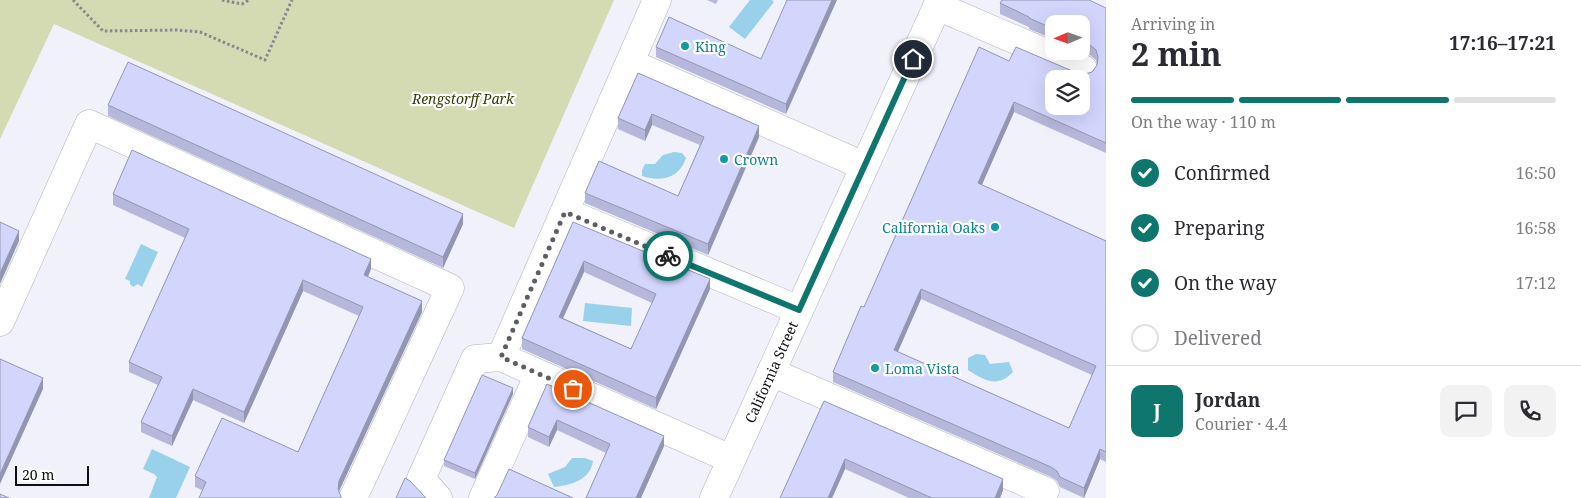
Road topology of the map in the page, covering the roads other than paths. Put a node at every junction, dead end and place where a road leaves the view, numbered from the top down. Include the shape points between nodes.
1 (657, 0) edge
2 (938, 3) edge
3 (630, 64) junction
4 (1083, 69) dead end
5 (864, 166) junction
6 (565, 212) junction
7 (799, 310) junction
8 (0, 322) edge
9 (501, 357) junction
10 (771, 372) junction
11 (539, 374) junction
12 (732, 459) junction
13 (1045, 491) dead end
14 (353, 498) edge
15 (438, 498) edge
16 (483, 498) edge
17 (714, 498) edge

1 - 3 main road
2 - 4 main road
2 - 5 main road, California Street
3 - 5 main road
3 - 6 main road
5 - 7 main road, California Street
6 - 7 main road
6 - 9 main road
7 - 10 main road, California Street
8 - 14 main road via 89,124 450,288
9 - 11 main road
9 - 15 main road via 475,360 432,454 421,480
10 - 12 main road, California Street
10 - 13 main road
11 - 12 main road
11 - 16 main road
12 - 17 main road, California Street

